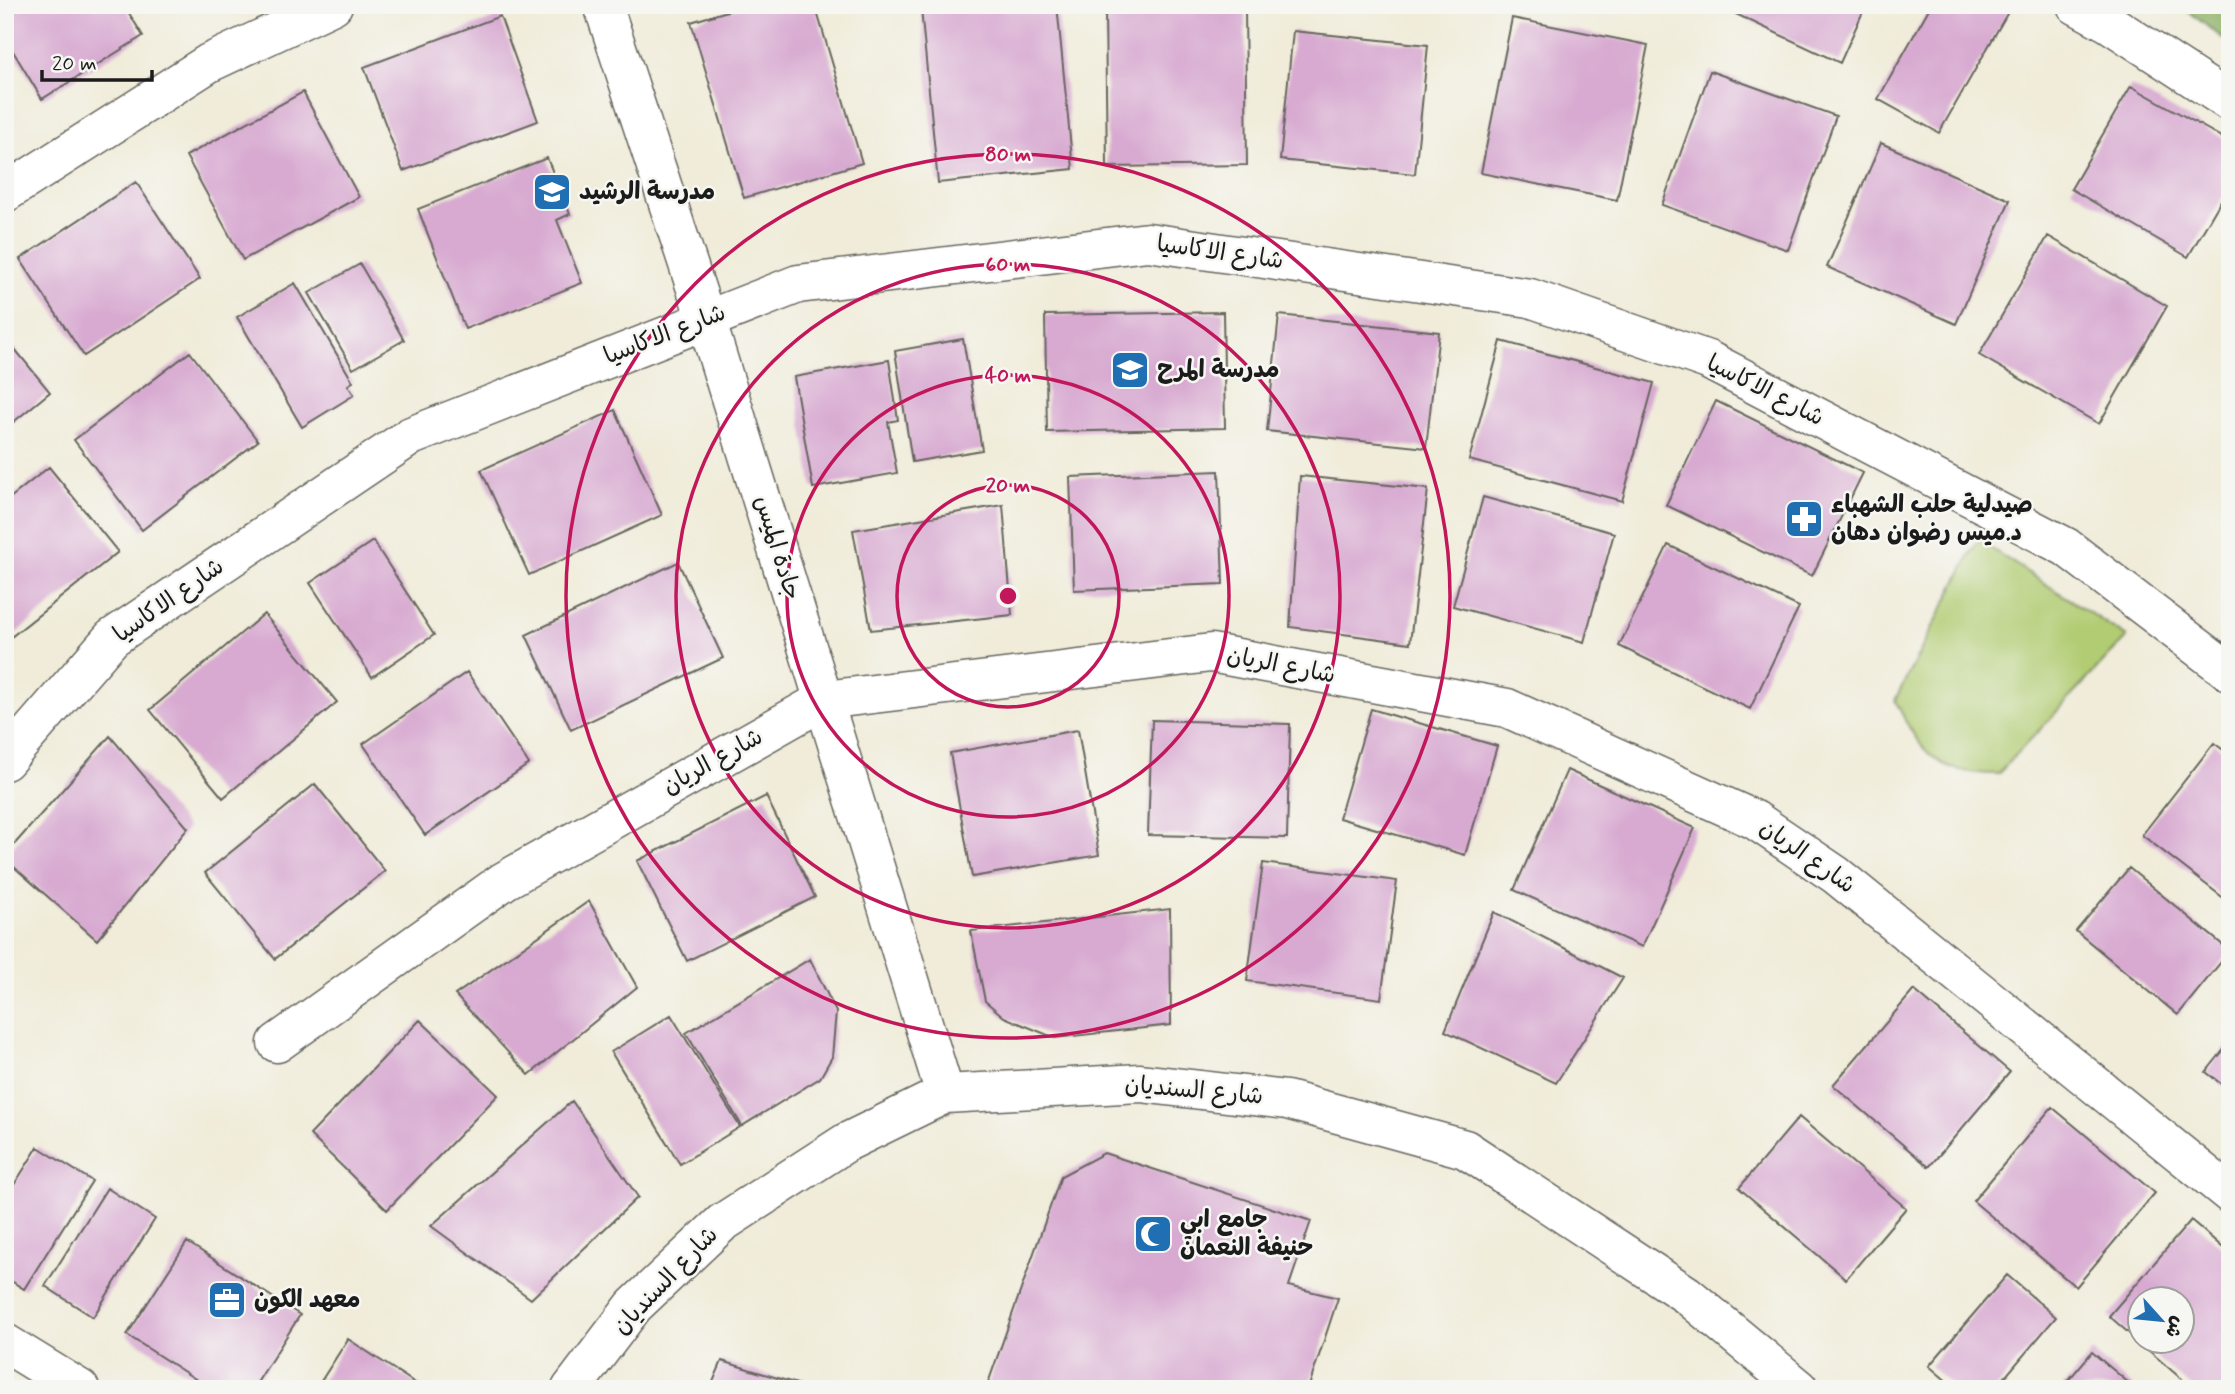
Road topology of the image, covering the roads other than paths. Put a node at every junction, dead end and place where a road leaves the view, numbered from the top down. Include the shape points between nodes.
1 (333, 5) edge
2 (603, 5) edge
3 (2076, 5) edge
4 (2230, 102) edge
5 (5, 193) edge
6 (706, 319) junction
7 (2230, 672) edge
8 (824, 699) junction
9 (5, 761) edge
10 (278, 1043) dead end
11 (945, 1094) junction
12 (2230, 1194) edge
13 (5, 1343) edge
14 (80, 1389) edge
15 (570, 1389) edge
16 (1800, 1389) edge

1 - 5 street via 209,63
2 - 6 street, جادة الميس
3 - 4 street
6 - 7 street, شارع الاكاسيا via 798,284 1148,243 1530,298 1708,360 2066,547
6 - 8 street, جادة الميس
6 - 9 street, شارع الاكاسيا via 411,436 112,638
8 - 10 street, شارع الريان via 503,881
8 - 11 street, جادة الميس
8 - 12 street, شارع الريان via 1211,653 1507,708 1755,820 1836,875
11 - 15 street, شارع السنديان via 847,1142 722,1223 634,1306
11 - 16 street, شارع السنديان via 1140,1083 1287,1100 1465,1149 1687,1295
13 - 14 street

